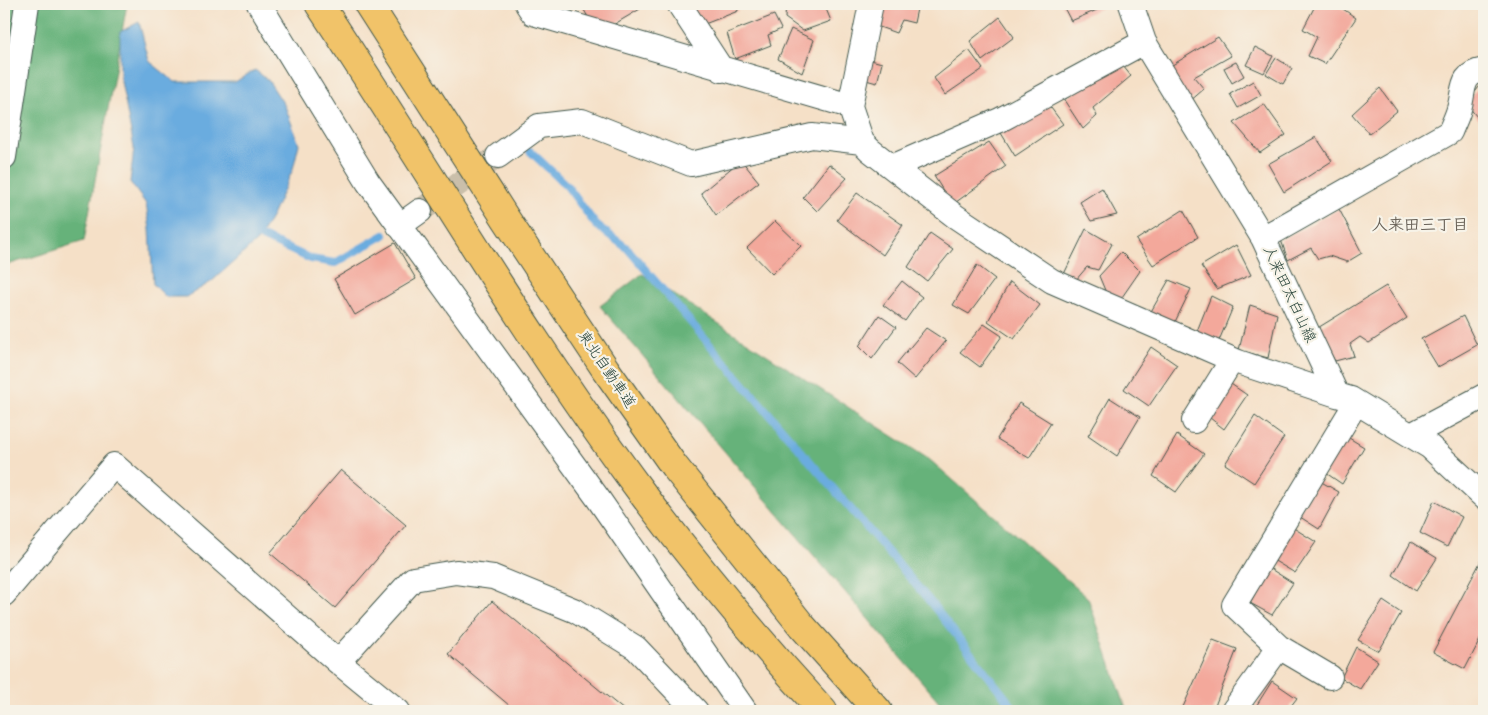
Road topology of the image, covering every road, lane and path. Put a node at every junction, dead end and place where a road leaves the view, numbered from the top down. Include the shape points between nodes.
1 (27, 4) edge
2 (259, 4) edge
3 (319, 4) edge
4 (368, 4) edge
5 (527, 4) edge
6 (679, 4) edge
7 (871, 4) edge
8 (1131, 4) edge
9 (1144, 42) junction
10 (722, 70) junction
11 (1484, 70) edge
12 (850, 106) junction
13 (862, 142) junction
14 (498, 156) tunnel mouth
15 (4, 157) edge
16 (892, 168) junction
17 (420, 211) tunnel mouth
18 (399, 226) junction
19 (1264, 238) junction
20 (1232, 360) junction
21 (1484, 396) edge
22 (1347, 399) junction
23 (1194, 421) dead end
24 (1411, 435) junction
25 (1484, 497) edge
26 (4, 594) edge
27 (1279, 646) junction
28 (338, 662) junction
29 (1330, 677) dead end
30 (398, 711) edge
31 (696, 711) edge
32 (745, 711) edge
33 (823, 711) edge
34 (878, 711) edge
35 (1233, 711) edge

1 - 15 street
2 - 18 street via 368,182
3 - 33 highway via 473,244 641,492 776,660
4 - 34 highway, 東北自動車道 via 506,219 674,466 796,619
5 - 10 street via 533,14
6 - 10 street
7 - 12 street
8 - 9 street
9 - 16 street via 1000,120
9 - 19 street
10 - 12 street
11 - 19 street, 人来田太白山線 via 1464,82 1450,132
12 - 13 street
13 - 14 street via 812,136 691,164 582,122 539,126
13 - 16 street
16 - 20 street via 955,216 1052,282
17 - 18 street
18 - 32 street via 596,497
19 - 22 street, 人来田太白山線
20 - 22 street
20 - 23 street
21 - 24 street
22 - 24 street
22 - 27 street via 1234,605
24 - 25 street via 1430,447
26 - 28 street via 114,465
27 - 29 street
27 - 35 street
28 - 30 street
28 - 31 street via 413,579 456,572 492,577 576,611 636,648

